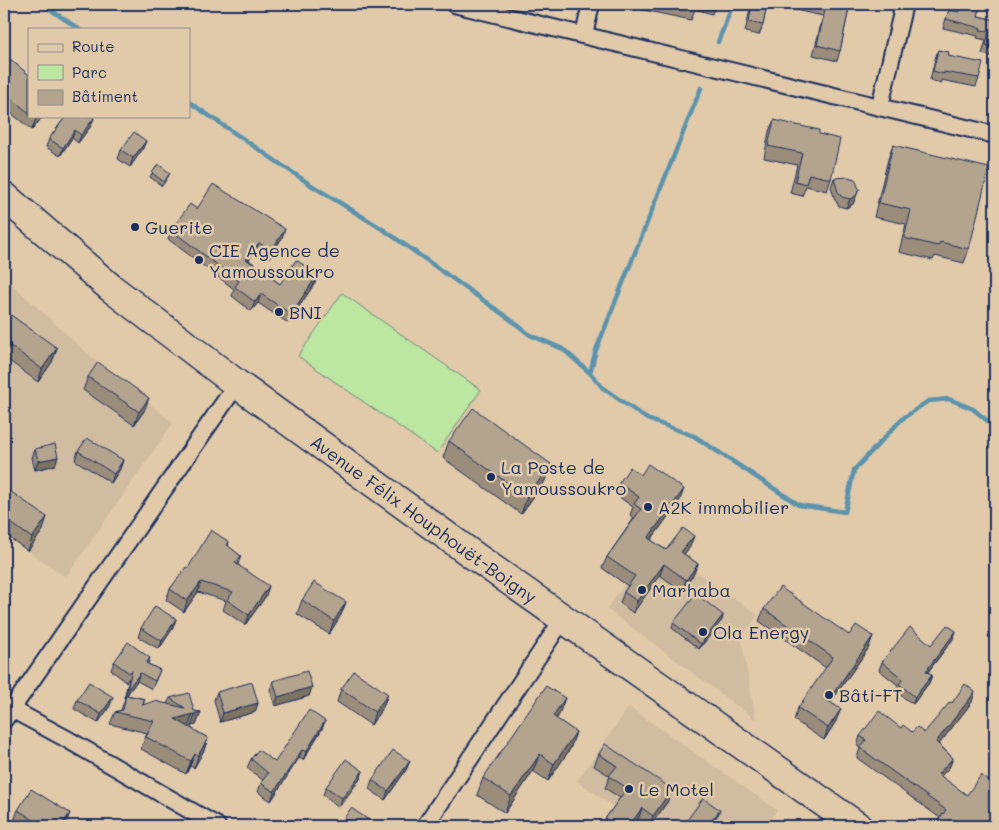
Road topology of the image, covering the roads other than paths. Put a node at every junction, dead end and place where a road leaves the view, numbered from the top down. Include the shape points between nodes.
1 (454, 4) edge
2 (591, 4) edge
3 (904, 4) edge
4 (584, 34) junction
5 (880, 106) junction
6 (995, 135) edge
7 (4, 196) edge
8 (237, 384) junction
9 (563, 619) junction
10 (6, 711) edge
11 (217, 826) edge
12 (425, 826) edge
13 (858, 826) edge

1 - 4 street
2 - 4 street
3 - 5 street
4 - 5 street
5 - 6 street
7 - 8 highway, Avenue Félix Houphouët-Boigny via 111,288
8 - 9 highway, Avenue Félix Houphouët-Boigny
8 - 10 street
9 - 12 street
9 - 13 highway, Avenue Félix Houphouët-Boigny
10 - 11 street via 65,738

